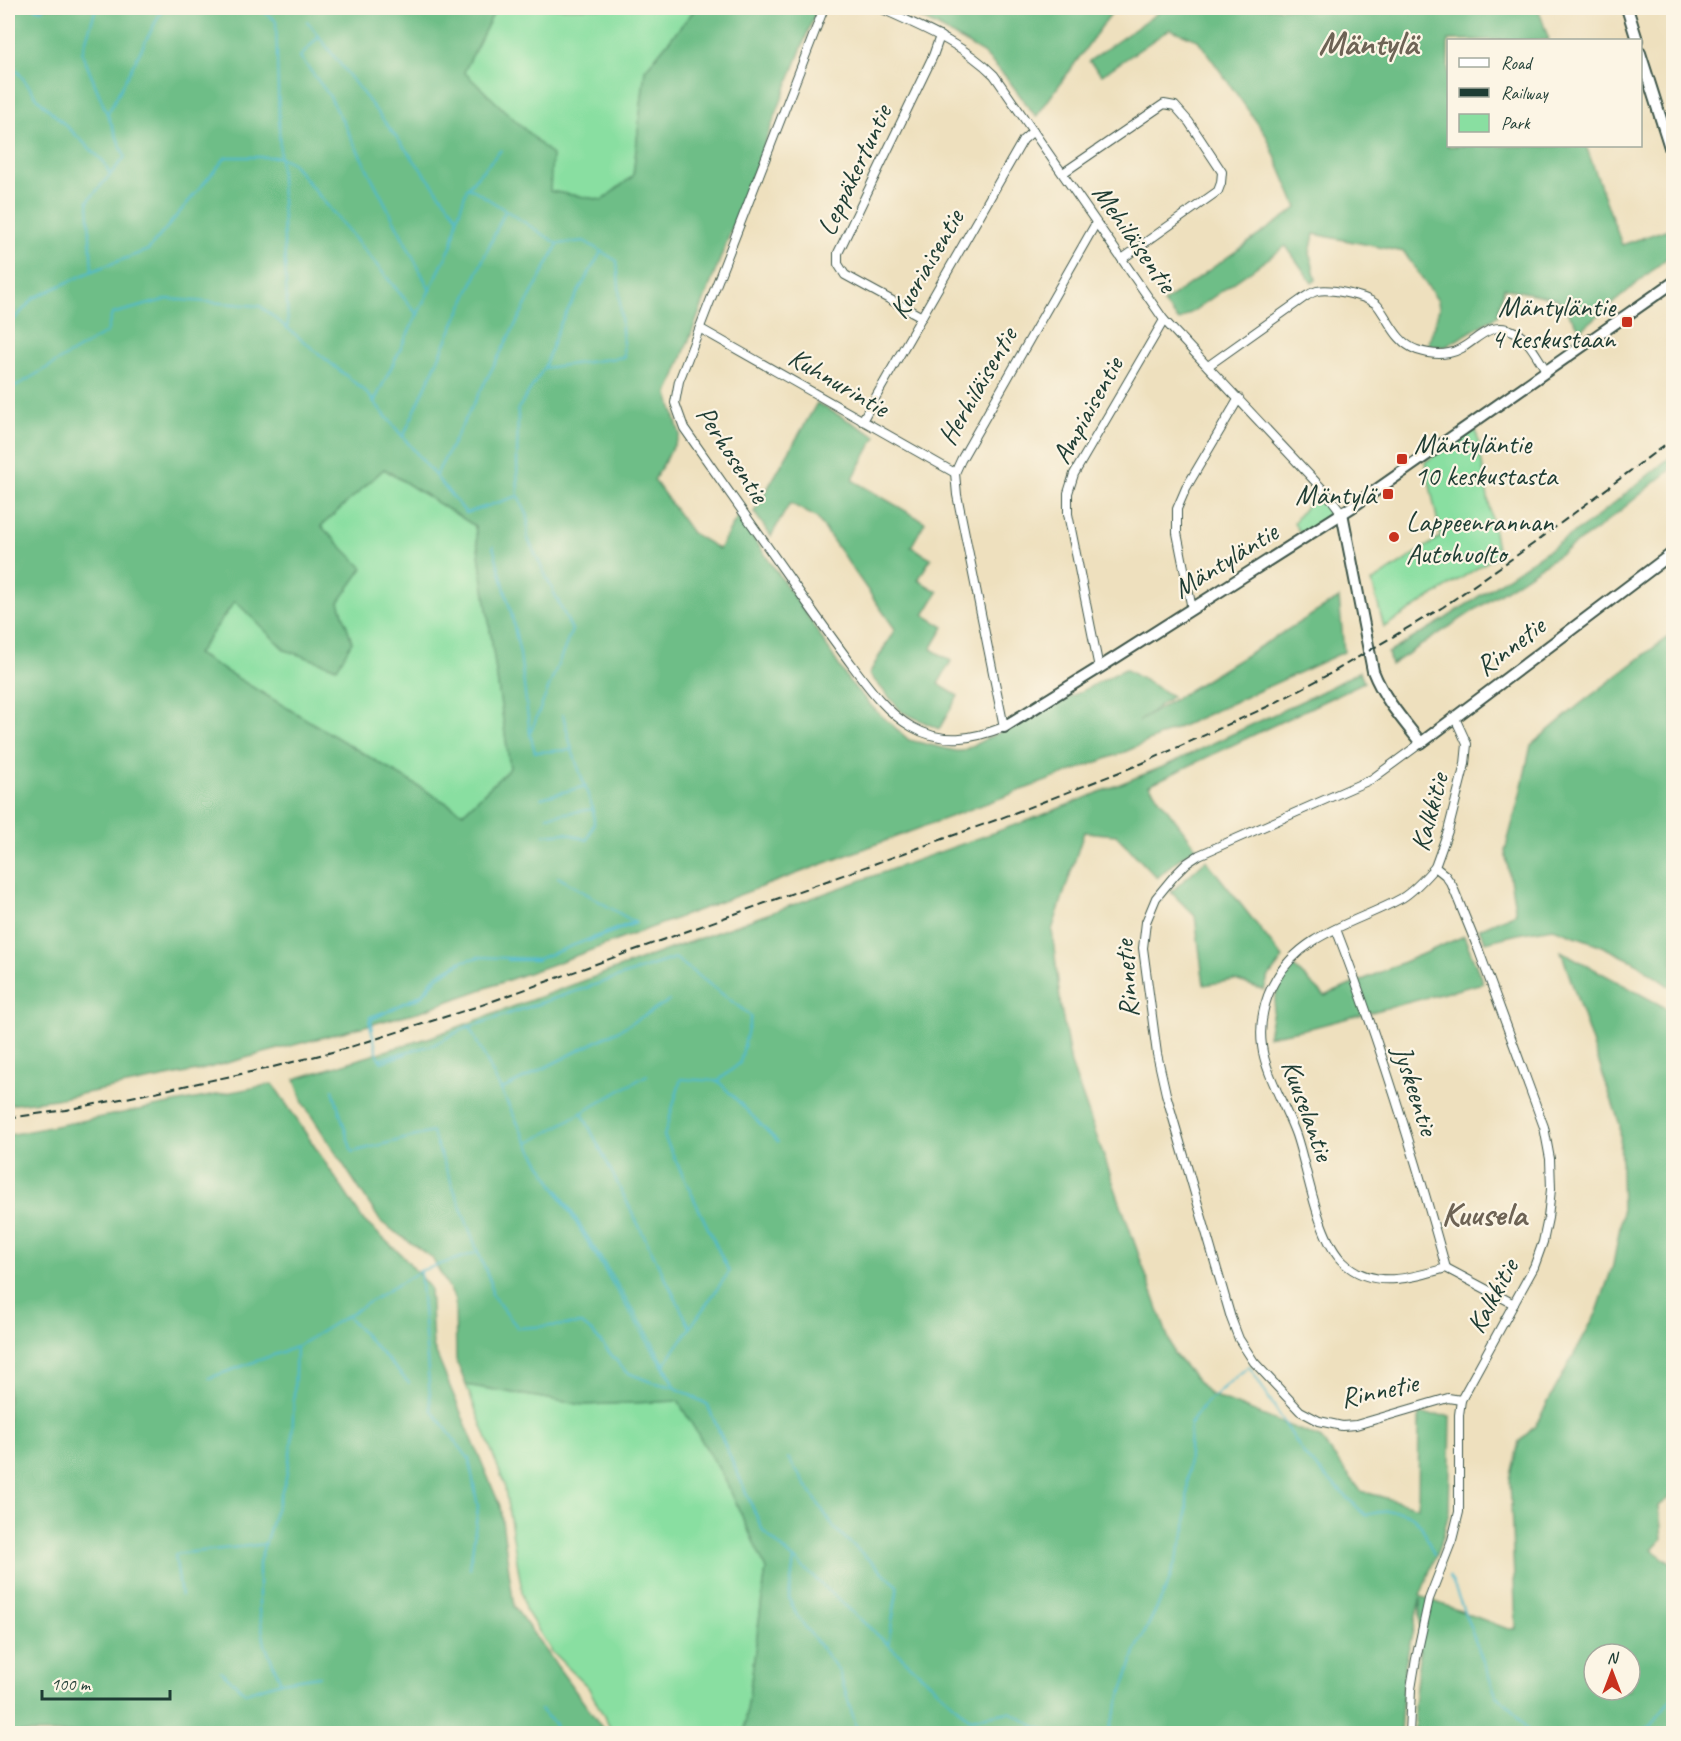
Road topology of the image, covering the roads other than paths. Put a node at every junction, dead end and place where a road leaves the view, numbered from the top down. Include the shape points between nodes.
1 (824, 8) edge
2 (880, 8) edge
3 (1627, 8) edge
4 (940, 36) junction
5 (1637, 39) edge
6 (1642, 56) edge
7 (1033, 131) junction
8 (1674, 160) edge
9 (1063, 173) junction
10 (1096, 223) junction
11 (1122, 259) junction
12 (1674, 282) edge
13 (922, 317) junction
14 (1164, 320) junction
15 (701, 329) junction
16 (1208, 366) junction
17 (1547, 371) junction
18 (1239, 398) junction
19 (862, 422) junction
20 (955, 473) junction
21 (1342, 513) junction
22 (1674, 552) edge
23 (1192, 609) junction
24 (1099, 668) junction
25 (1455, 718) junction
26 (1004, 727) junction
27 (1421, 743) junction
28 (1435, 867) junction
29 (1336, 929) junction
30 (1446, 1268) junction
31 (1514, 1304) junction
32 (1461, 1400) junction
33 (1409, 1734) edge

1 - 15 street, Perhosentie
2 - 4 street, Mehiläisentie
3 - 5 street
4 - 7 street, Mehiläisentie via 965,50 994,75
4 - 13 street, Leppäkertuntie via 838,253 838,264 845,275
6 - 8 street
7 - 9 street, Mehiläisentie
7 - 13 street, Kuoriaisentie via 1023,140
9 - 10 street, Mehiläisentie
9 - 11 street via 1164,105 1175,106 1189,122 1222,172 1218,191
10 - 11 street, Mehiläisentie
10 - 20 street, Herhiläisentie
11 - 14 street, Mehiläisentie
12 - 17 street, Mäntyläntie
13 - 19 street, Kuoriaisentie
14 - 16 street, Mehiläisentie
14 - 24 street, Ampiaisentie via 1074,474 1068,493 1068,514
15 - 19 street, Kuhnurintie
15 - 26 street, Perhosentie via 679,381 675,403 684,428 870,688 891,712 913,728 940,737 969,738
16 - 17 street via 1305,297 1329,290 1376,304 1401,342 1416,350 1448,354 1490,329 1502,328 1526,342
16 - 18 street, Mehiläisentie
17 - 21 street, Mäntyläntie
18 - 21 street, Mehiläisentie
18 - 23 street via 1177,509 1177,533
19 - 20 street, Kuhnurintie
20 - 26 street, Herhiläisentie
21 - 23 street, Mäntyläntie
21 - 27 street via 1373,671 1389,702
22 - 25 street, Rinnetie
23 - 24 street, Mäntyläntie
24 - 26 street, Mäntyläntie
25 - 27 street, Rinnetie
25 - 28 street, Kalkkitie via 1467,744 1465,764
27 - 32 street, Rinnetie via 1372,779 1187,863 1156,898 1146,922 1143,948 1166,1094 1230,1318 1254,1362 1300,1411 1319,1421 1342,1426 1448,1398
28 - 29 street, Kuuselantie via 1403,897
28 - 31 street, Kalkkitie via 1452,885 1479,951 1544,1127 1550,1159 1551,1189 1543,1242
29 - 30 street, Jyskeentie via 1406,1131
29 - 30 street, Kuuselantie via 1301,948 1274,982 1263,1019 1262,1047 1267,1065 1296,1134 1322,1229 1343,1262 1363,1275 1390,1281
30 - 31 street
31 - 32 street, Kalkkitie
32 - 33 street, Kalkkitie via 1458,1512 1452,1540 1429,1599 1411,1689

